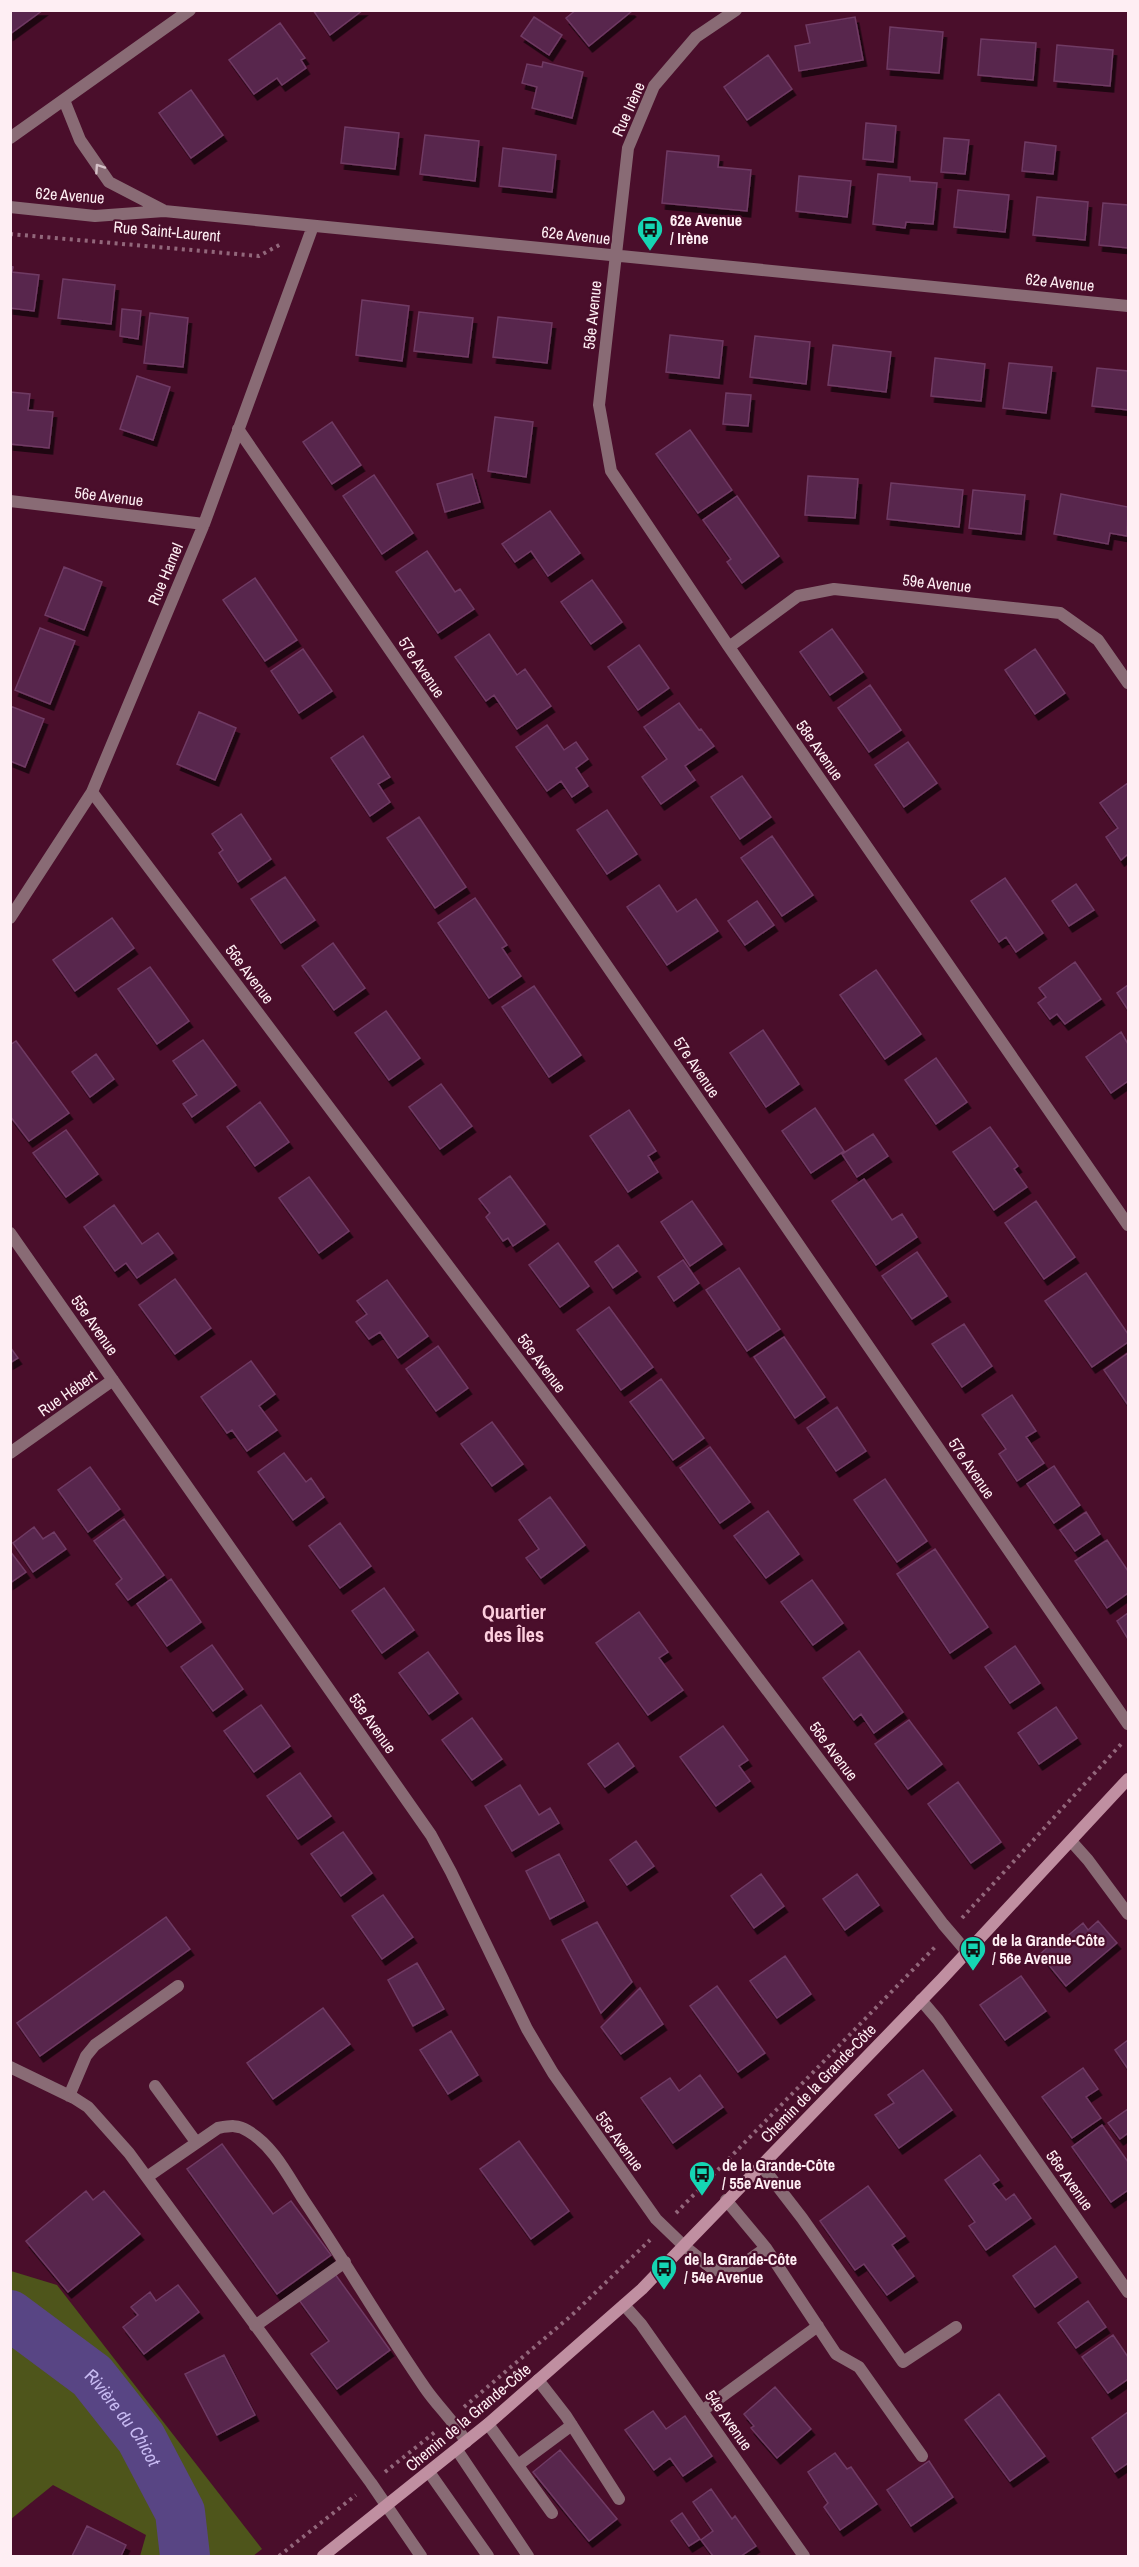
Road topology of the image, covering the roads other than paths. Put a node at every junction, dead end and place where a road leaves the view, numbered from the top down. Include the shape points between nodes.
1 (190, 10) edge
2 (736, 10) edge
3 (64, 100) junction
4 (10, 138) edge
5 (10, 207) edge
6 (164, 211) junction
7 (313, 226) junction
8 (615, 255) junction
9 (1128, 306) edge
10 (238, 429) junction
11 (10, 501) edge
12 (204, 524) junction
13 (729, 647) junction
14 (1128, 683) edge
15 (92, 792) junction
16 (10, 918) edge
17 (1128, 1225) edge
18 (10, 1233) edge
19 (113, 1380) junction
20 (10, 1453) edge
21 (1128, 1724) edge
22 (1128, 1779) edge
23 (1071, 1841) junction
24 (1128, 1914) edge
25 (967, 1952) junction
26 (178, 1986) dead end
27 (921, 2000) junction
28 (10, 2067) edge
29 (154, 2086) dead end
30 (69, 2096) junction
31 (196, 2142) junction
32 (761, 2165) junction
33 (147, 2177) junction
34 (726, 2200) junction
35 (684, 2246) junction
36 (765, 2248) junction
37 (345, 2262) junction
38 (1128, 2292) edge
39 (624, 2305) junction
40 (255, 2326) junction
41 (818, 2326) junction
42 (956, 2327) dead end
43 (538, 2380) junction
44 (702, 2411) junction
45 (489, 2424) junction
46 (572, 2425) junction
47 (462, 2446) junction
48 (922, 2456) dead end
49 (518, 2465) junction
50 (429, 2472) junction
51 (619, 2499) dead end
52 (387, 2506) junction
53 (552, 2513) dead end
54 (323, 2556) edge
55 (421, 2556) edge
56 (489, 2556) edge
57 (528, 2556) edge
58 (804, 2556) edge

1 - 3 street
2 - 8 street, Rue Irène via 696,37 654,86 628,148
3 - 4 street
6 -> 3 street, 62e Avenue via 109,182 80,140
5 - 6 street, 62e Avenue via 95,216
6 - 7 street, 62e Avenue
7 - 8 street, 62e Avenue
7 - 10 street, Rue Hamel
8 - 9 street, 62e Avenue
8 - 13 street, 58e Avenue via 600,405 611,471
10 - 12 street, Rue Hamel
10 - 21 street, 57e Avenue
11 - 12 street, 56e Avenue
12 - 15 street, Rue Hamel
13 - 14 street, 59e Avenue via 798,596 834,588 1060,613 1098,640
13 - 17 street, 58e Avenue
15 - 16 street, Rue Hamel
15 - 25 street, 56e Avenue via 942,1924
18 - 19 street, 55e Avenue
19 - 20 street, Rue Hébert
19 - 35 street, 55e Avenue via 430,1835 553,2073 656,2219
22 - 23 main road, Chemin de la Grande-Côte
23 - 24 street
23 - 25 main road, Chemin de la Grande-Côte
25 - 27 main road, Chemin de la Grande-Côte
26 - 30 street via 95,2045 86,2056
27 - 32 main road, Chemin de la Grande-Côte
27 - 38 street, 56e Avenue
28 - 30 street
29 - 31 street
30 - 33 street via 100,2119
31 - 33 street
31 - 37 street via 218,2128 240,2127 250,2131 275,2156
32 - 34 main road, Chemin de la Grande-Côte
32 - 42 street via 903,2362
33 - 40 street
34 - 35 main road, Chemin de la Grande-Côte
34 - 36 street
35 - 36 street, 55e Avenue via 725,2274
35 - 39 main road, Chemin de la Grande-Côte
36 - 41 street
37 - 40 street
37 - 47 street via 425,2388 456,2424
39 - 43 main road, Chemin de la Grande-Côte
39 - 44 street, 54e Avenue
40 - 52 street
41 - 44 street
41 - 48 street via 836,2354 859,2367
43 - 45 main road, Chemin de la Grande-Côte
43 - 46 street
44 - 58 street, 54e Avenue
45 - 47 main road, Chemin de la Grande-Côte
45 - 49 street
46 - 49 street
46 - 51 street
47 - 50 main road, Chemin de la Grande-Côte
47 - 57 street
49 - 53 street
50 - 52 main road, Chemin de la Grande-Côte
50 - 56 street
52 - 54 main road, Chemin de la Grande-Côte
52 - 55 street

